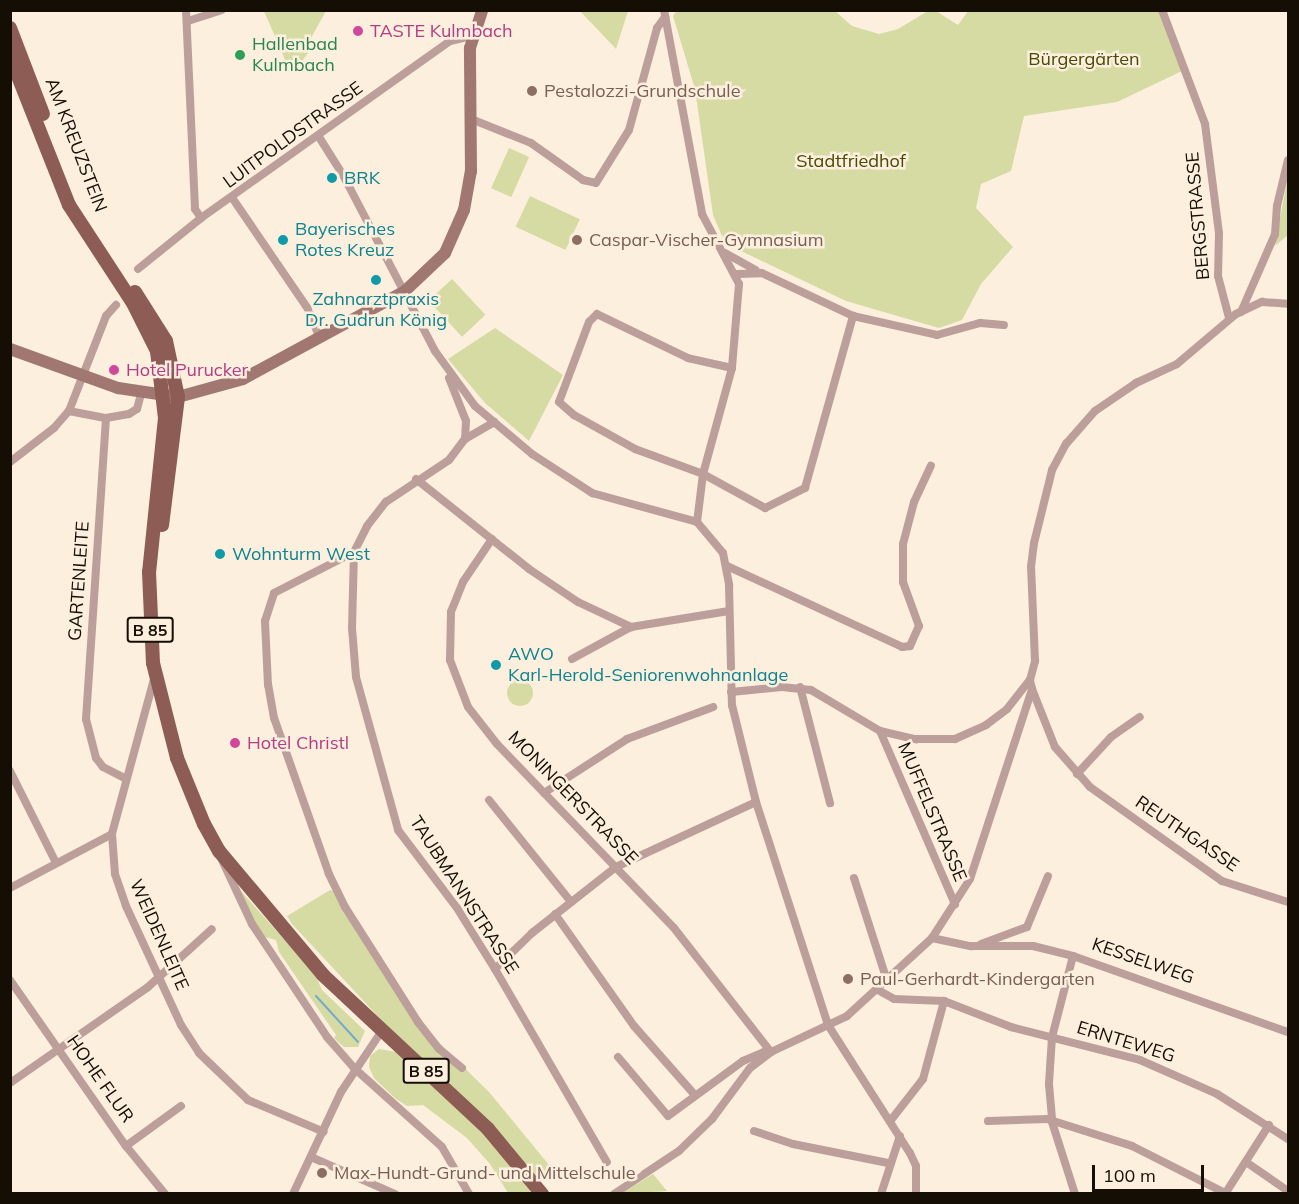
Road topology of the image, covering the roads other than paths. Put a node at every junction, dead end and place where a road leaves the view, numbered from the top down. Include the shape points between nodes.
1 (186, 10) edge
2 (221, 10) edge
3 (482, 10) edge
4 (1162, 10) edge
5 (665, 14) edge
6 (188, 21) junction
7 (10, 28) edge
8 (472, 36) junction
9 (10, 56) edge
10 (471, 119) junction
11 (319, 137) junction
12 (1288, 160) edge
13 (233, 199) junction
14 (201, 218) junction
15 (718, 248) junction
16 (138, 269) dead end
17 (762, 273) junction
18 (737, 274) junction
19 (405, 291) junction
20 (1288, 304) edge
21 (116, 305) dead end
22 (1235, 314) junction
23 (853, 316) junction
24 (1004, 325) dead end
25 (320, 339) junction
26 (12, 352) edge
27 (732, 368) junction
28 (446, 369) junction
29 (82, 377) junction
30 (141, 394) junction
31 (172, 398) junction
32 (69, 411) junction
33 (106, 418) junction
34 (494, 422) junction
35 (465, 439) junction
36 (10, 462) edge
37 (931, 466) dead end
38 (703, 474) junction
39 (416, 479) junction
40 (697, 522) junction
41 (492, 540) junction
42 (354, 552) junction
43 (727, 566) junction
44 (729, 610) junction
45 (631, 627) junction
46 (572, 659) dead end
47 (154, 679) junction
48 (1030, 680) junction
49 (800, 687) junction
50 (1032, 689) junction
51 (731, 692) junction
52 (713, 707) dead end
53 (1140, 717) dead end
54 (880, 731) junction
55 (10, 771) edge
56 (1077, 774) junction
57 (125, 778) junction
58 (544, 793) junction
59 (489, 800) dead end
60 (756, 802) junction
61 (830, 803) dead end
62 (112, 834) junction
63 (219, 851) junction
64 (55, 861) junction
65 (616, 867) junction
66 (236, 873) junction
67 (1048, 876) dead end
68 (854, 878) dead end
69 (10, 888) edge
70 (571, 902) junction
71 (1288, 902) edge
72 (955, 904) junction
73 (555, 914) junction
74 (212, 928) dead end
75 (932, 938) junction
76 (981, 944) junction
77 (1073, 956) junction
78 (495, 969) junction
79 (160, 977) junction
80 (10, 980) edge
81 (887, 981) junction
82 (878, 990) junction
83 (944, 1001) junction
84 (828, 1025) junction
85 (381, 1032) junction
86 (1288, 1032) edge
87 (1052, 1037) junction
88 (59, 1049) junction
89 (771, 1052) junction
90 (618, 1057) dead end
91 (354, 1068) junction
92 (462, 1068) dead end
93 (10, 1083) edge
94 (694, 1094) junction
95 (181, 1106) dead end
96 (891, 1120) junction
97 (988, 1121) dead end
98 (1052, 1122) junction
99 (1269, 1125) junction
100 (754, 1131) dead end
101 (324, 1132) junction
102 (900, 1136) junction
103 (1288, 1139) edge
104 (126, 1146) junction
105 (311, 1157) junction
106 (607, 1162) dead end
107 (1246, 1162) junction
108 (888, 1163) junction
109 (1288, 1191) edge
110 (1225, 1193) edge
111 (165, 1194) edge
112 (293, 1194) edge
113 (395, 1194) edge
114 (469, 1194) edge
115 (542, 1194) edge
116 (614, 1194) edge
117 (881, 1194) edge
118 (916, 1194) edge
119 (1075, 1194) edge

1 - 6 street
2 - 6 street
3 - 8 street
4 - 22 street, BERGSTRASSE via 1205,124 1219,233 1218,276
5 - 10 street via 657,28 629,130 599,180 590,183 531,143
5 - 15 street via 702,214
6 - 14 street via 195,209
7 - 31 main road, AM KREUZSTEIN / B 85 via 77,204 160,329 173,363
8 - 10 street
8 - 11 street, LUITPOLDSTRASSE via 450,41
9 - 31 main road, AM KREUZSTEIN / B 85 via 69,205 152,337
10 - 19 street via 471,172 456,233 432,269
11 - 13 street, LUITPOLDSTRASSE
11 - 19 street
12 - 22 street via 1275,234
13 - 14 street, LUITPOLDSTRASSE
13 - 25 street via 308,309
14 - 16 street, LUITPOLDSTRASSE
15 - 17 street
15 - 18 street
17 - 18 street
17 - 23 street
18 - 27 street via 739,310
19 - 25 street
19 - 28 street
20 - 22 street via 1262,302
21 - 29 street via 106,316
22 - 48 street via 1178,364 1136,383 1095,411 1059,456 1044,497 1031,567 1035,645
23 - 24 street via 938,335 980,322
23 - 38 street via 805,488 765,508
25 - 31 street via 243,379
26 - 29 street
27 - 38 street
27 - 38 street via 663,348 597,314 589,322 559,402 574,415 635,449
28 - 34 street via 474,406
28 - 35 street via 466,421
29 - 30 street
29 - 32 street
30 - 31 street
30 - 33 street via 137,409
31 - 47 main road, B 85 via 149,572
31 - 66 main road, B 85 via 156,574 161,663 184,759
32 - 33 street
32 - 36 street via 54,428
33 - 57 street, GARTENLEITE via 86,719 96,758 103,767
34 - 35 street
34 - 40 street via 532,454 592,493
35 - 39 street via 449,460
37 - 43 street via 914,502 903,544 903,582 919,626 910,646 902,647
38 - 40 street
39 - 41 street
39 - 42 street via 376,514
40 - 43 street via 715,539
41 - 45 street via 578,602
41 - 58 street, MONINGERSTRASSE via 457,594 448,635 450,660 468,706
42 - 78 street, TAUBMANNSTRASSE via 352,628 356,677 398,830 457,908
42 - 92 street via 283,586 269,601 266,653 274,718 318,844 345,907 422,1028
43 - 44 street
44 - 45 street
44 - 51 street
45 - 46 street
47 - 57 street, WEIDENLEITE
47 - 63 main road, B 85 via 177,758
48 - 50 street, REUTHGASSE
48 - 54 street via 1007,709 986,725 955,739 916,739
49 - 51 street
49 - 54 street via 822,694
49 - 61 street
50 - 56 street, REUTHGASSE via 1055,747
50 - 72 street via 970,879
51 - 60 street
52 - 58 street via 662,722 617,744
53 - 56 street via 1111,737
54 - 72 street, MUFFELSTRASSE
55 - 64 street
56 - 71 street, REUTHGASSE via 1115,806 1222,881
57 - 62 street, WEIDENLEITE
58 - 65 street, MONINGERSTRASSE
59 - 70 street
60 - 65 street
60 - 84 street
62 - 64 street
62 - 79 street, WEIDENLEITE via 115,874
63 - 66 main road, B 85
63 - 91 street via 236,894 267,947 300,1000
64 - 69 street
65 - 70 street
65 - 89 street, MONINGERSTRASSE via 674,928
66 - 85 main road, B 85 via 323,975
67 - 76 street, KESSELWEG via 1027,927
68 - 81 street
70 - 73 street
72 - 75 street
73 - 78 street
73 - 94 street via 628,1019
74 - 79 street
75 - 76 street, KESSELWEG
75 - 81 street
76 - 77 street, KESSELWEG via 1033,946
77 - 86 street, KESSELWEG
77 - 87 street
78 - 106 street, TAUBMANNSTRASSE
79 - 88 street
79 - 101 street, WEIDENLEITE via 181,1025 219,1075 264,1109
80 - 88 street, HOHE FLUR
81 - 82 street
82 - 83 street, ERNTEWEG via 894,999
82 - 84 street via 847,1016
83 - 87 street, ERNTEWEG via 993,1021
83 - 96 street via 923,1079
84 - 89 street
84 - 96 street
85 - 91 street
85 - 115 main road, B 85 via 488,1129
87 - 98 street
87 - 99 street, ERNTEWEG via 1110,1050 1159,1068 1217,1094
88 - 93 street
88 - 104 street, HOHE FLUR
89 - 94 street via 743,1061
89 - 116 street via 740,1078 712,1119 661,1164
90 - 94 street via 663,1114 668,1116
91 - 101 street
91 - 114 street via 442,1147
95 - 104 street
96 - 102 street
97 - 98 street via 1040,1118
98 - 110 street via 1132,1146
98 - 119 street
99 - 103 street, ERNTEWEG
99 - 107 street
100 - 108 street via 793,1144
101 - 105 street
102 - 108 street
102 - 118 street via 915,1166
104 - 111 street, HOHE FLUR
105 - 112 street
105 - 113 street
107 - 109 street
107 - 110 street
108 - 117 street

